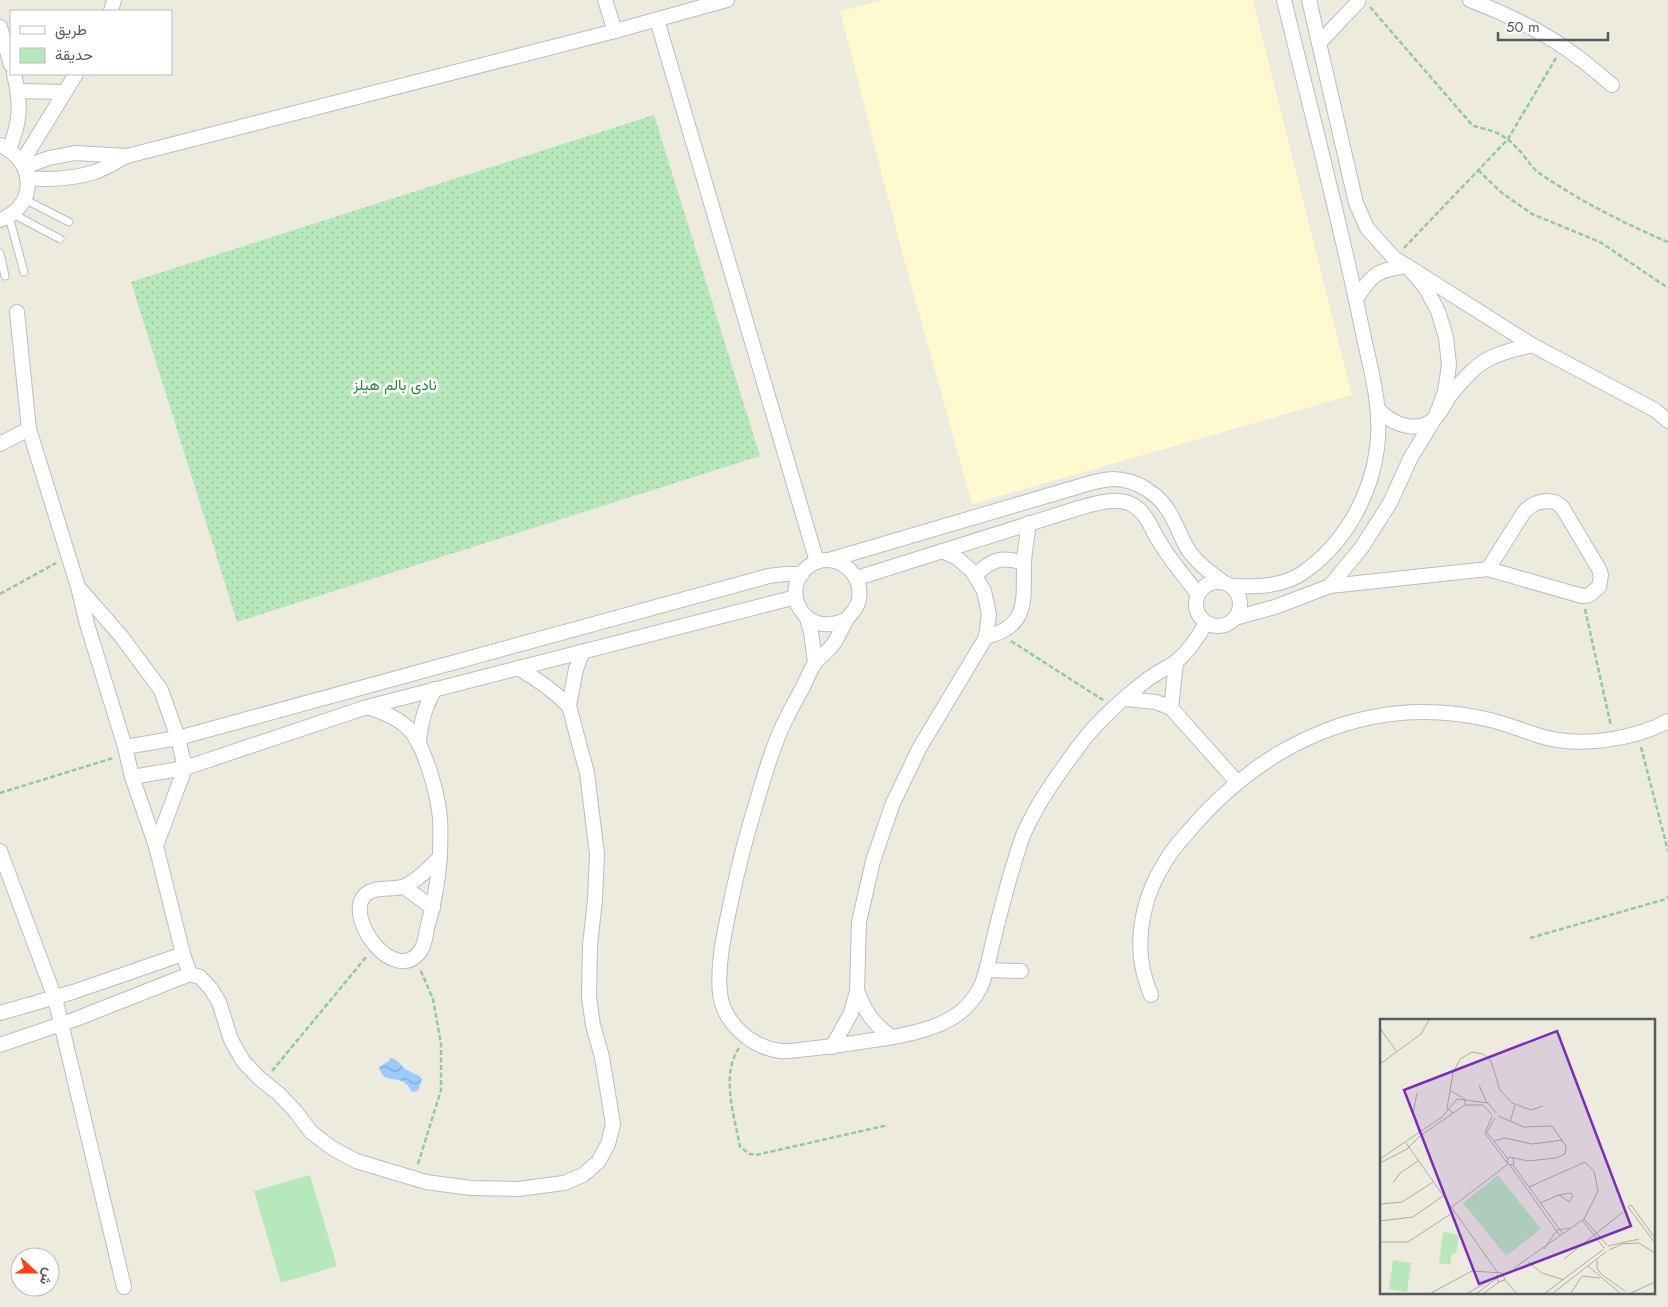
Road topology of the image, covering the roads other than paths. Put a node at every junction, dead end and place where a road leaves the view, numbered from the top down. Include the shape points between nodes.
1 (606, 0) edge
2 (727, 0) edge
3 (1284, 0) edge
4 (1309, 0) edge
5 (1470, 0) edge
6 (1359, 1) edge
7 (657, 20) junction
8 (0, 26) edge
9 (615, 31) junction
10 (1319, 43) junction
11 (10, 61) edge
12 (14, 75) edge
13 (75, 75) edge
14 (1612, 85) dead end
15 (18, 91) junction
16 (65, 92) junction
17 (4, 147) edge
18 (127, 156) junction
19 (24, 169) junction
20 (24, 199) junction
21 (7, 217) edge
22 (69, 222) dead end
23 (60, 240) dead end
24 (0, 253) edge
25 (1407, 266) junction
26 (24, 272) dead end
27 (5, 276) dead end
28 (1356, 299) junction
29 (17, 312) dead end
30 (1532, 345) junction
31 (1378, 409) junction
32 (1435, 418) junction
33 (1668, 421) edge
34 (29, 429) junction
35 (0, 444) edge
36 (1029, 523) junction
37 (942, 551) junction
38 (823, 561) junction
39 (1024, 563) junction
40 (1488, 568) junction
41 (802, 574) junction
42 (975, 576) junction
43 (857, 578) junction
44 (1227, 584) junction
45 (1330, 586) junction
46 (78, 587) junction
47 (1198, 594) junction
48 (796, 597) junction
49 (807, 618) junction
50 (1236, 618) junction
51 (847, 619) junction
52 (1206, 623) junction
53 (992, 636) junction
54 (583, 651) junction
55 (815, 662) junction
56 (1176, 662) junction
57 (518, 668) junction
58 (435, 689) junction
59 (1120, 703) junction
60 (569, 706) junction
61 (366, 707) junction
62 (1171, 708) junction
63 (1668, 721) edge
64 (178, 738) junction
65 (419, 741) junction
66 (126, 750) junction
67 (185, 768) junction
68 (132, 777) junction
69 (1237, 782) junction
70 (156, 846) junction
71 (0, 851) edge
72 (440, 857) junction
73 (404, 886) junction
74 (433, 908) junction
75 (183, 954) junction
76 (986, 970) junction
77 (1021, 971) dead end
78 (190, 974) junction
79 (857, 991) junction
80 (1151, 995) dead end
81 (54, 998) junction
82 (0, 1013) edge
83 (60, 1024) junction
84 (891, 1037) junction
85 (0, 1045) edge
86 (832, 1047) junction
87 (124, 1287) dead end

1 - 9 street
2 - 7 street
3 - 28 street
4 - 10 street
5 - 14 street via 1542,33
6 - 10 street
7 - 9 street
7 - 38 street
8 - 11 street
9 - 18 street
10 - 25 street via 1356,203 1367,228 1394,258
12 - 15 street
13 - 16 street
15 - 16 street
15 - 17 street via 19,114 15,134
16 - 19 street
17 - 19 street
18 - 19 street via 75,153 49,158
18 - 19 street via 96,172 48,180
19 - 20 street via 27,192
20 - 21 street
20 - 22 lane
21 - 23 lane
21 - 26 lane
24 - 27 lane
25 - 28 street via 1386,269 1368,280
25 - 30 street
25 - 32 street via 1425,287 1438,311 1446,338 1445,392
28 - 31 street
29 - 34 street
30 - 32 street via 1501,353 1474,368 1452,392
30 - 33 street via 1655,410
31 - 32 street via 1387,418 1411,427 1424,425
31 - 44 street via 1377,447 1369,485 1352,519 1330,550 1300,575 1280,583 1256,587
32 - 45 street via 1411,456 1390,503
34 - 35 street
34 - 46 street
36 - 37 street
36 - 39 street
36 - 47 street via 1101,501 1130,503 1142,512
37 - 42 street via 957,558
37 - 43 street
38 - 41 street via 808,566
38 - 43 street via 840,562
38 - 44 street via 1113,479 1132,482 1149,490 1161,501 1189,551
39 - 42 street via 1011,559 997,560
39 - 53 street via 1025,592 1018,617 1010,627
40 - 40 street via 1582,596 1599,587 1601,575 1568,514 1555,502 1546,501 1537,502 1524,512
40 - 45 street
41 - 48 street via 796,584
41 - 64 street via 769,576
42 - 53 street via 984,591
43 - 51 street via 859,600
44 - 47 street via 1208,584
44 - 50 street via 1240,601
45 - 50 street
46 - 64 street via 121,636 161,690
46 - 66 street
47 - 52 street via 1197,614
48 - 49 street
48 - 54 street
49 - 51 street via 827,625
49 - 55 street
50 - 52 street via 1218,627
51 - 55 street via 834,643
52 - 56 street
53 - 79 street via 920,747 893,803 873,861 859,922
54 - 57 street
54 - 60 street
55 - 86 street via 782,726 740,854 724,936 720,996 728,1016 741,1034 759,1046 780,1051
56 - 59 street via 1152,676
56 - 62 street
57 - 58 street
57 - 60 street via 548,687
58 - 61 street
58 - 65 street via 420,723
59 - 62 street via 1149,701
59 - 76 street via 1081,743 1050,786 1024,832 1008,880
60 - 78 street via 587,773 597,854 589,997 613,1124 608,1144 598,1162 583,1176 564,1184 518,1189 471,1188 426,1182 356,1161 311,1132 279,1094 243,1061 231,1040 219,1002 200,977
61 - 65 street via 396,719
61 - 67 street
62 - 69 street
63 - 69 street via 1637,734 1589,741 1541,737 1484,718 1424,712 1393,713 1348,722 1305,739
64 - 66 street
64 - 67 street
65 - 72 street via 432,778 440,818
66 - 68 street
67 - 68 street
67 - 70 street
68 - 70 street
69 - 80 street via 1206,811 1165,861 1150,890 1140,943 1143,970
70 - 75 street
71 - 81 street
72 - 73 street
72 - 74 street
73 - 74 street
73 - 74 street via 370,891 361,902 366,932 390,958 399,961 415,956 421,949
75 - 78 street
75 - 81 street
76 - 77 street
76 - 84 street via 972,1001 959,1013 945,1022
78 - 83 street
79 - 84 street via 875,1025
79 - 86 street via 851,1013
81 - 82 street
81 - 83 street
83 - 85 street
83 - 87 street
84 - 86 street

